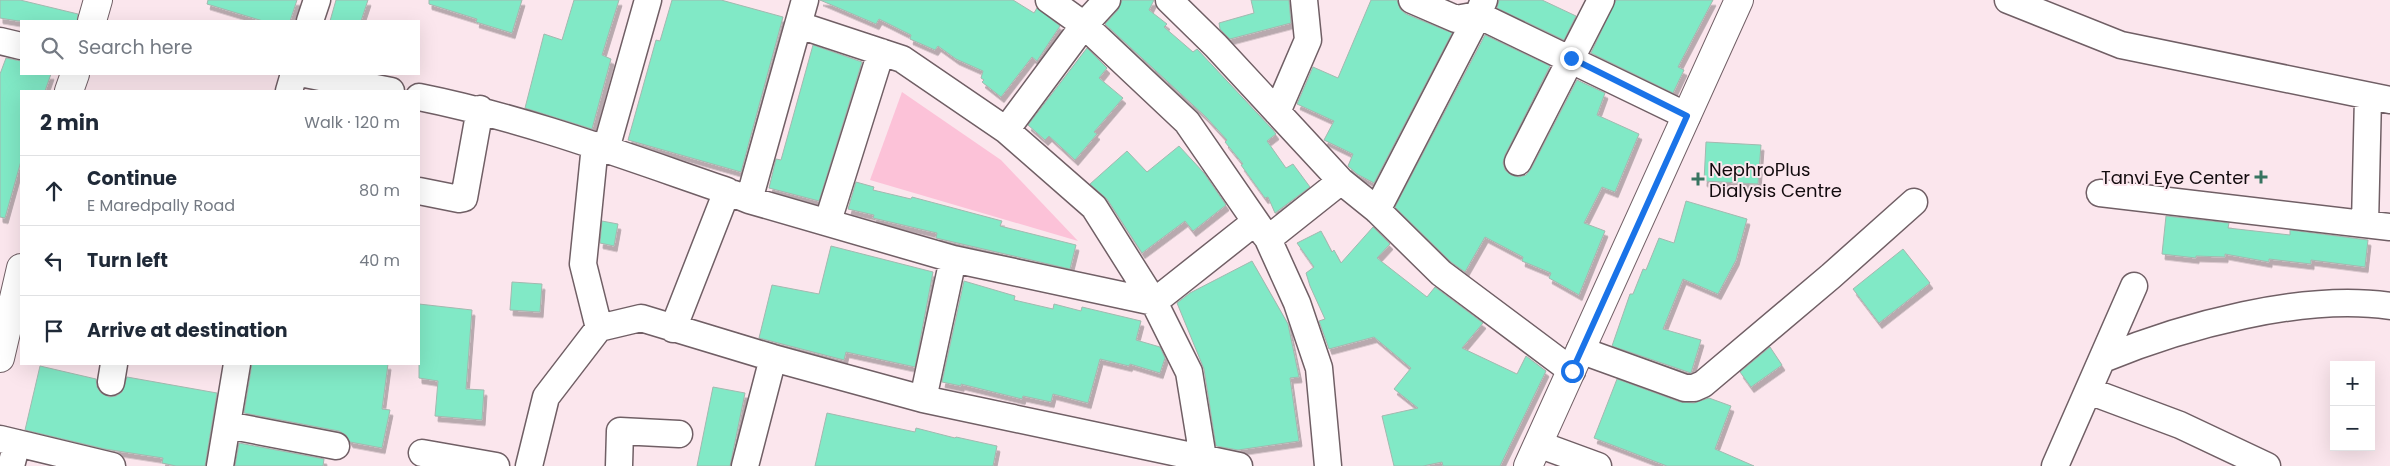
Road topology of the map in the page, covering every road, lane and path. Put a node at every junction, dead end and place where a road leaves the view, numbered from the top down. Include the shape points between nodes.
1 (98, 0) edge
2 (317, 0) edge
3 (648, 0) edge
4 (1049, 0) edge
5 (1107, 0) edge
6 (1169, 0) edge
7 (1304, 0) edge
8 (1412, 0) edge
9 (1601, 0) edge
10 (1739, 0) edge
11 (2008, 0) edge
12 (1481, 8) edge
13 (802, 12) edge
14 (92, 20) edge
15 (310, 20) edge
16 (1084, 25) junction
17 (0, 41) edge
18 (20, 46) edge
19 (881, 52) junction
20 (1571, 58) junction
21 (75, 75) edge
22 (294, 75) edge
23 (310, 75) edge
24 (69, 90) edge
25 (289, 90) edge
26 (387, 90) edge
27 (420, 97) edge
28 (2379, 98) edge
29 (480, 109) junction
30 (1277, 112) junction
31 (1687, 116) junction
32 (1006, 130) junction
33 (600, 147) junction
34 (1518, 162) dead end
35 (1341, 181) junction
36 (420, 191) edge
37 (2100, 193) dead end
38 (738, 196) junction
39 (1914, 202) dead end
40 (1377, 210) junction
41 (828, 221) junction
42 (2378, 226) edge
43 (1262, 231) junction
44 (954, 259) junction
45 (20, 275) edge
46 (2134, 286) dead end
47 (1154, 302) junction
48 (2390, 306) edge
49 (600, 328) junction
50 (673, 329) junction
51 (0, 358) edge
52 (773, 358) junction
53 (2103, 359) junction
54 (1576, 360) junction
55 (238, 365) edge
56 (2088, 391) junction
57 (923, 399) junction
58 (227, 425) junction
59 (679, 434) dead end
60 (336, 446) dead end
61 (9, 449) edge
62 (422, 453) dead end
63 (1141, 455) edge
64 (1533, 455) edge
65 (1203, 458) junction
66 (112, 466) edge
67 (220, 466) edge
68 (496, 466) edge
69 (529, 466) edge
70 (619, 466) edge
71 (745, 466) edge
72 (1239, 466) edge
73 (1328, 466) edge
74 (1598, 466) edge
75 (2055, 466) edge
76 (2267, 466) edge

1 - 14 main road
2 - 15 street
3 - 33 street
4 - 16 street
5 - 16 street
6 - 30 street
7 - 30 street via 1308,40
8 - 12 street via 1456,19
9 - 20 street
10 - 31 main road
11 - 28 street via 2121,45
12 - 20 street
12 - 40 street
13 - 19 street
13 - 38 street
16 - 32 street
16 - 43 street via 1187,122
17 - 18 street
19 - 32 street via 902,59
19 - 41 street
20 - 31 street
20 - 34 street
21 - 24 main road
22 - 25 street
23 - 26 street
27 - 29 street
28 - 42 street
29 - 33 street
29 - 36 street via 464,198
30 - 35 street
31 - 54 main road
32 - 47 street via 1094,207
33 - 38 street
33 - 49 street via 583,264
35 - 40 street
35 - 43 street
37 - 42 street
38 - 41 street
38 - 50 street
39 - 54 street via 1703,384 1686,388
40 - 54 street via 1441,273
41 - 44 street
43 - 47 street
43 - 73 street via 1297,303 1319,368
44 - 47 street
44 - 57 street
45 - 51 main road
46 - 53 street
47 - 65 street via 1189,372
48 - 53 street via 2331,303 2272,310 2150,340
49 - 50 street via 641,318
49 - 69 street via 546,398
50 - 52 street
52 - 57 street
52 - 71 street
53 - 56 street
54 - 64 main road
55 - 58 street
56 - 75 street
56 - 76 street via 2180,425
57 - 63 street
58 - 60 street
58 - 67 street
59 - 70 street via 620,431
61 - 66 street
62 - 68 street
63 - 65 street
64 - 74 street
65 - 72 street

